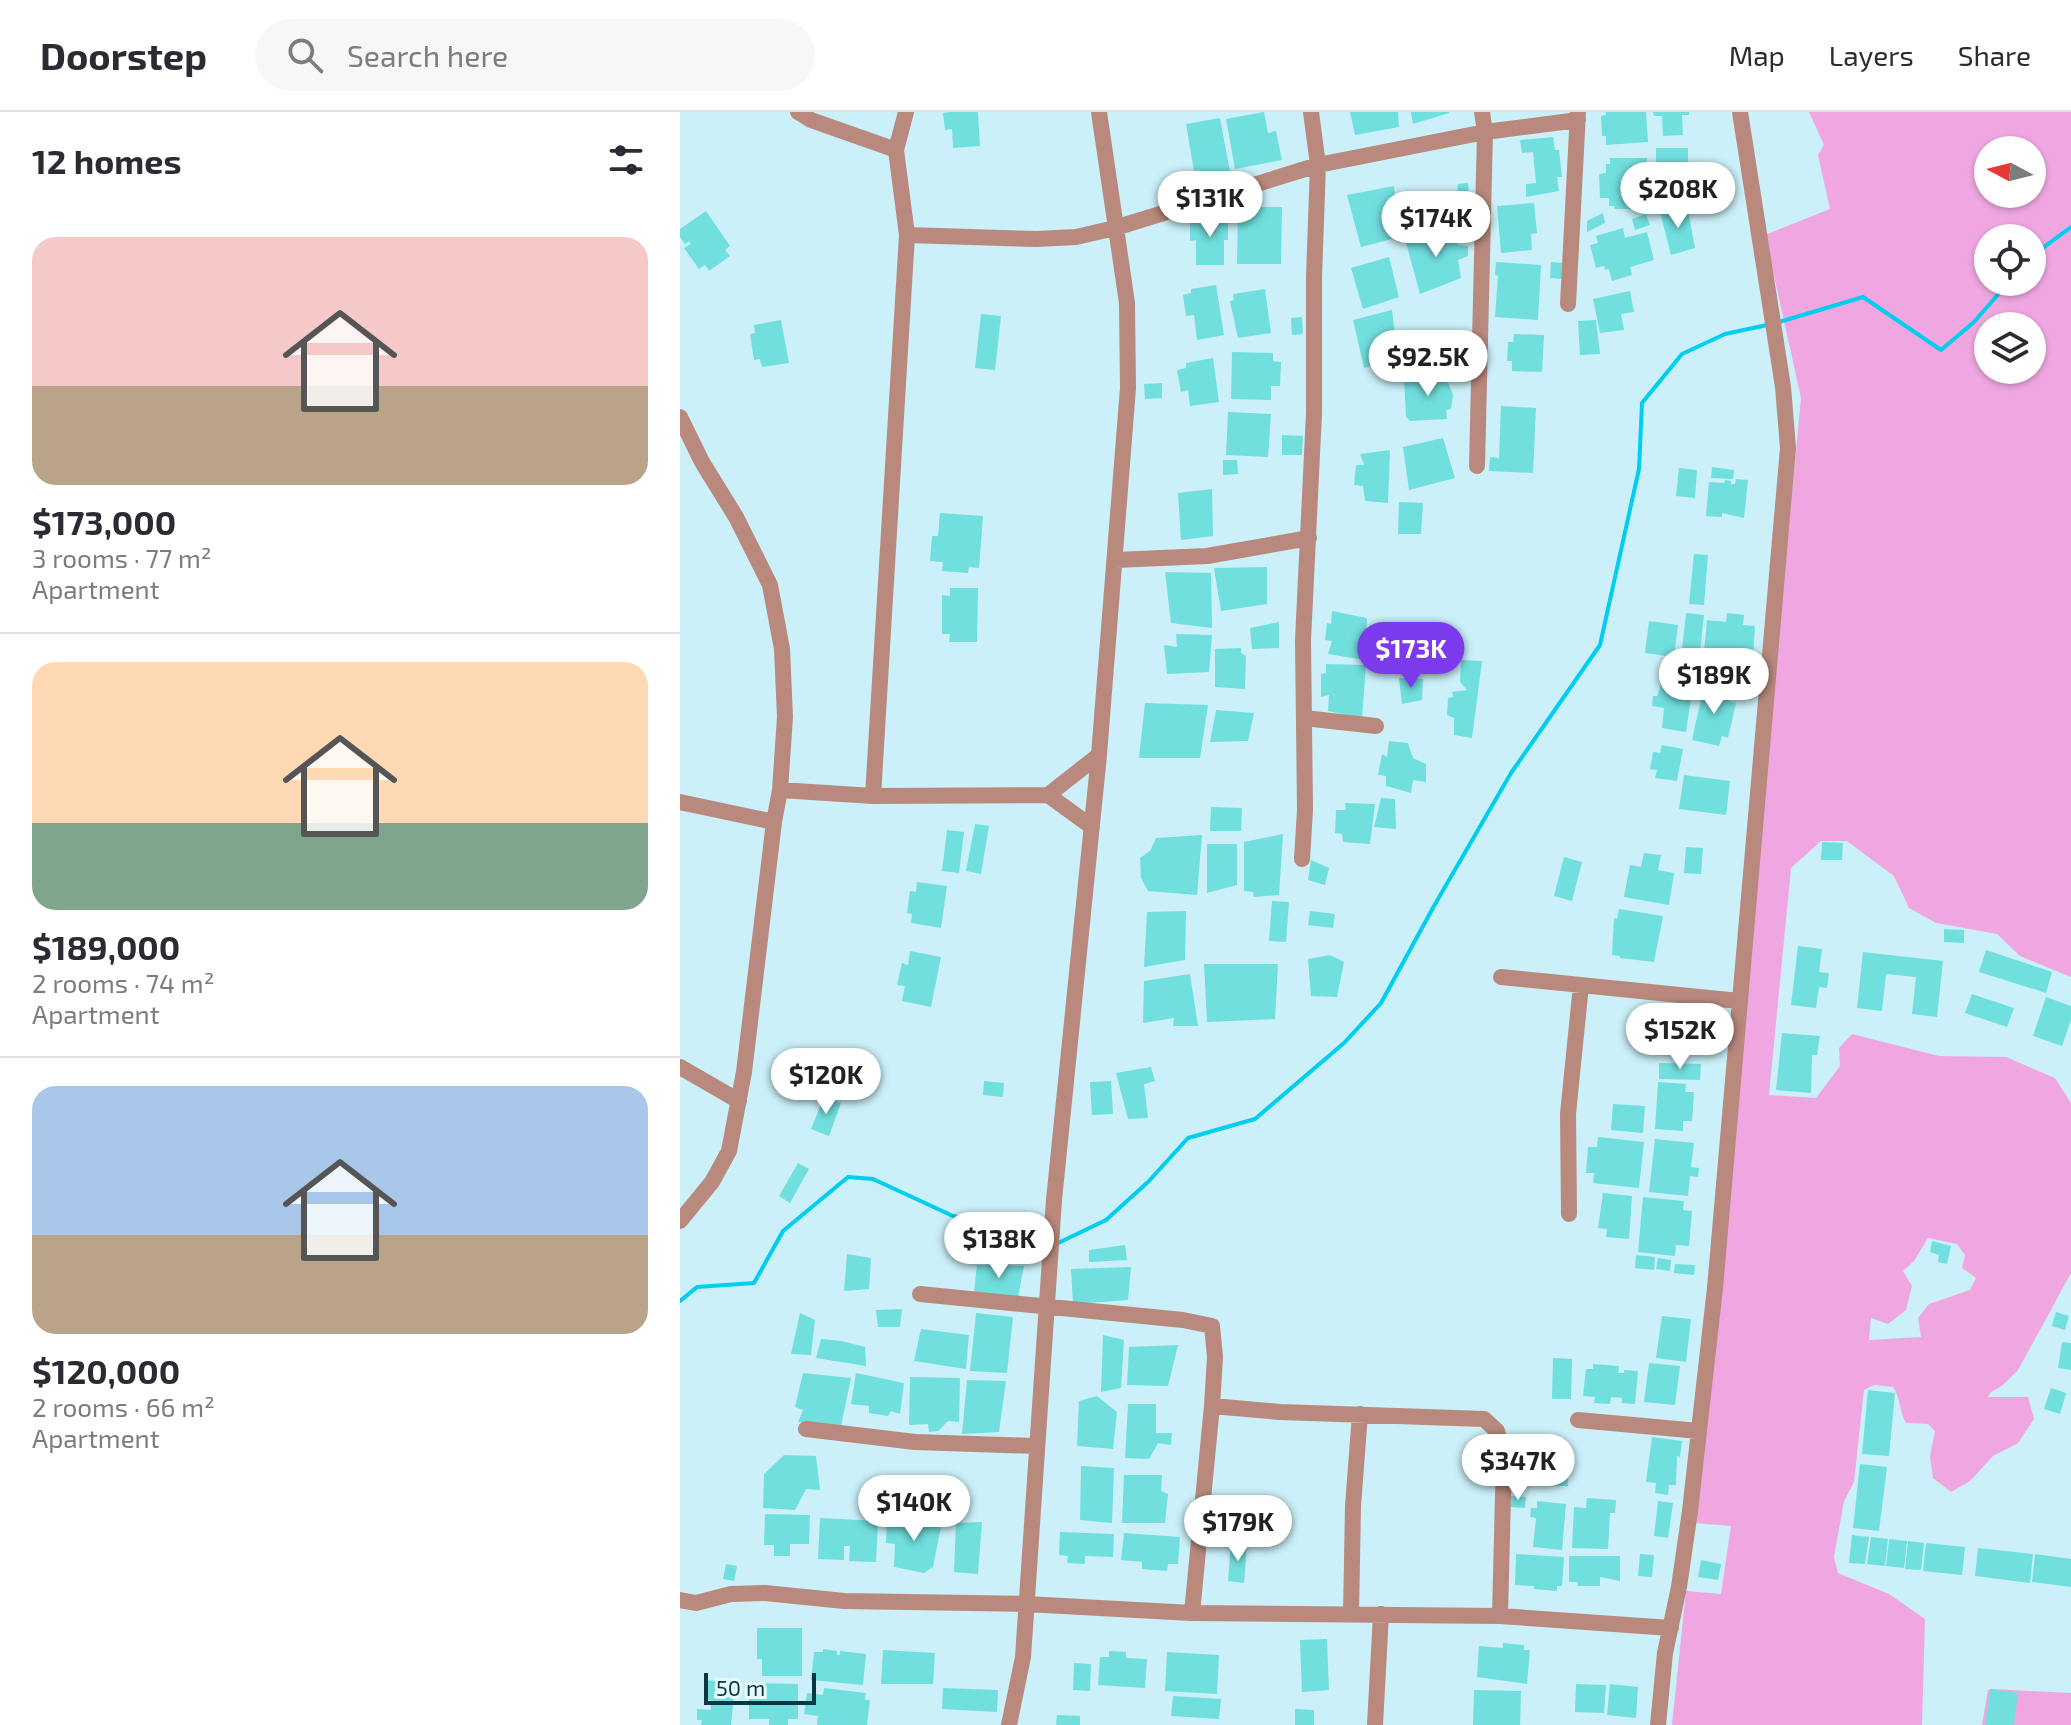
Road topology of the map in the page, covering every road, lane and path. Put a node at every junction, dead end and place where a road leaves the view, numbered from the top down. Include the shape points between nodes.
1 (798, 112) edge
2 (906, 112) edge
3 (1099, 112) edge
4 (1311, 112) edge
5 (1482, 112) edge
6 (1740, 112) edge
7 (1578, 116) edge
8 (1485, 132) junction
9 (896, 150) junction
10 (1318, 165) junction
11 (1115, 228) junction
12 (907, 235) junction
13 (1568, 304) dead end
14 (680, 417) edge
15 (1477, 466) dead end
16 (1309, 538) junction
17 (1116, 560) junction
18 (1304, 718) junction
19 (1376, 726) dead end
20 (1099, 755) junction
21 (780, 790) junction
22 (1048, 795) junction
23 (873, 796) junction
24 (680, 802) edge
25 (774, 822) junction
26 (1092, 827) junction
27 (1302, 859) dead end
28 (1501, 977) dead end
29 (1581, 985) junction
30 (1739, 1001) junction
31 (680, 1067) edge
32 (739, 1101) junction
33 (1569, 1214) dead end
34 (680, 1221) edge
35 (920, 1294) dead end
36 (1047, 1306) junction
37 (1212, 1406) junction
38 (1360, 1414) junction
39 (1578, 1420) dead end
40 (806, 1429) dead end
41 (1699, 1431) junction
42 (1036, 1446) junction
43 (680, 1600) edge
44 (1026, 1604) junction
45 (1192, 1613) junction
46 (1381, 1614) junction
47 (1351, 1615) junction
48 (1500, 1616) junction
49 (1671, 1628) junction
50 (1009, 1725) edge
51 (1375, 1725) edge
52 (1658, 1725) edge

1 - 9 street
2 - 9 street
3 - 11 street
4 - 10 street
5 - 8 street
6 - 30 street via 1777,341 1788,448
7 - 8 street
7 - 13 street
8 - 10 street
8 - 15 street
9 - 12 street
10 - 11 street
10 - 16 street
11 - 12 street via 1036,239
11 - 17 street via 1129,341
12 - 23 street
14 - 21 street via 770,585 785,717
16 - 17 street via 1207,556
16 - 18 street
17 - 20 street
18 - 19 street
18 - 27 street
20 - 22 street
20 - 26 street
21 - 23 street
21 - 25 street
22 - 23 street
22 - 26 street
24 - 25 street
25 - 32 street
26 - 36 street
28 - 29 street
29 - 30 street
29 - 33 street via 1568,1125
30 - 41 street
31 - 32 street
32 - 34 street via 729,1151
35 - 36 street
36 - 37 street via 1212,1326
36 - 42 street
37 - 38 street
37 - 45 street
38 - 47 street
38 - 48 street via 1476,1417 1497,1431 1504,1456
39 - 41 street
40 - 42 street via 904,1441
41 - 49 street
42 - 44 street
43 - 44 street via 696,1603 765,1593 844,1601
44 - 45 street
44 - 50 street via 1023,1657
45 - 47 street
46 - 47 street
46 - 48 street
46 - 51 street
48 - 49 street
49 - 52 street

